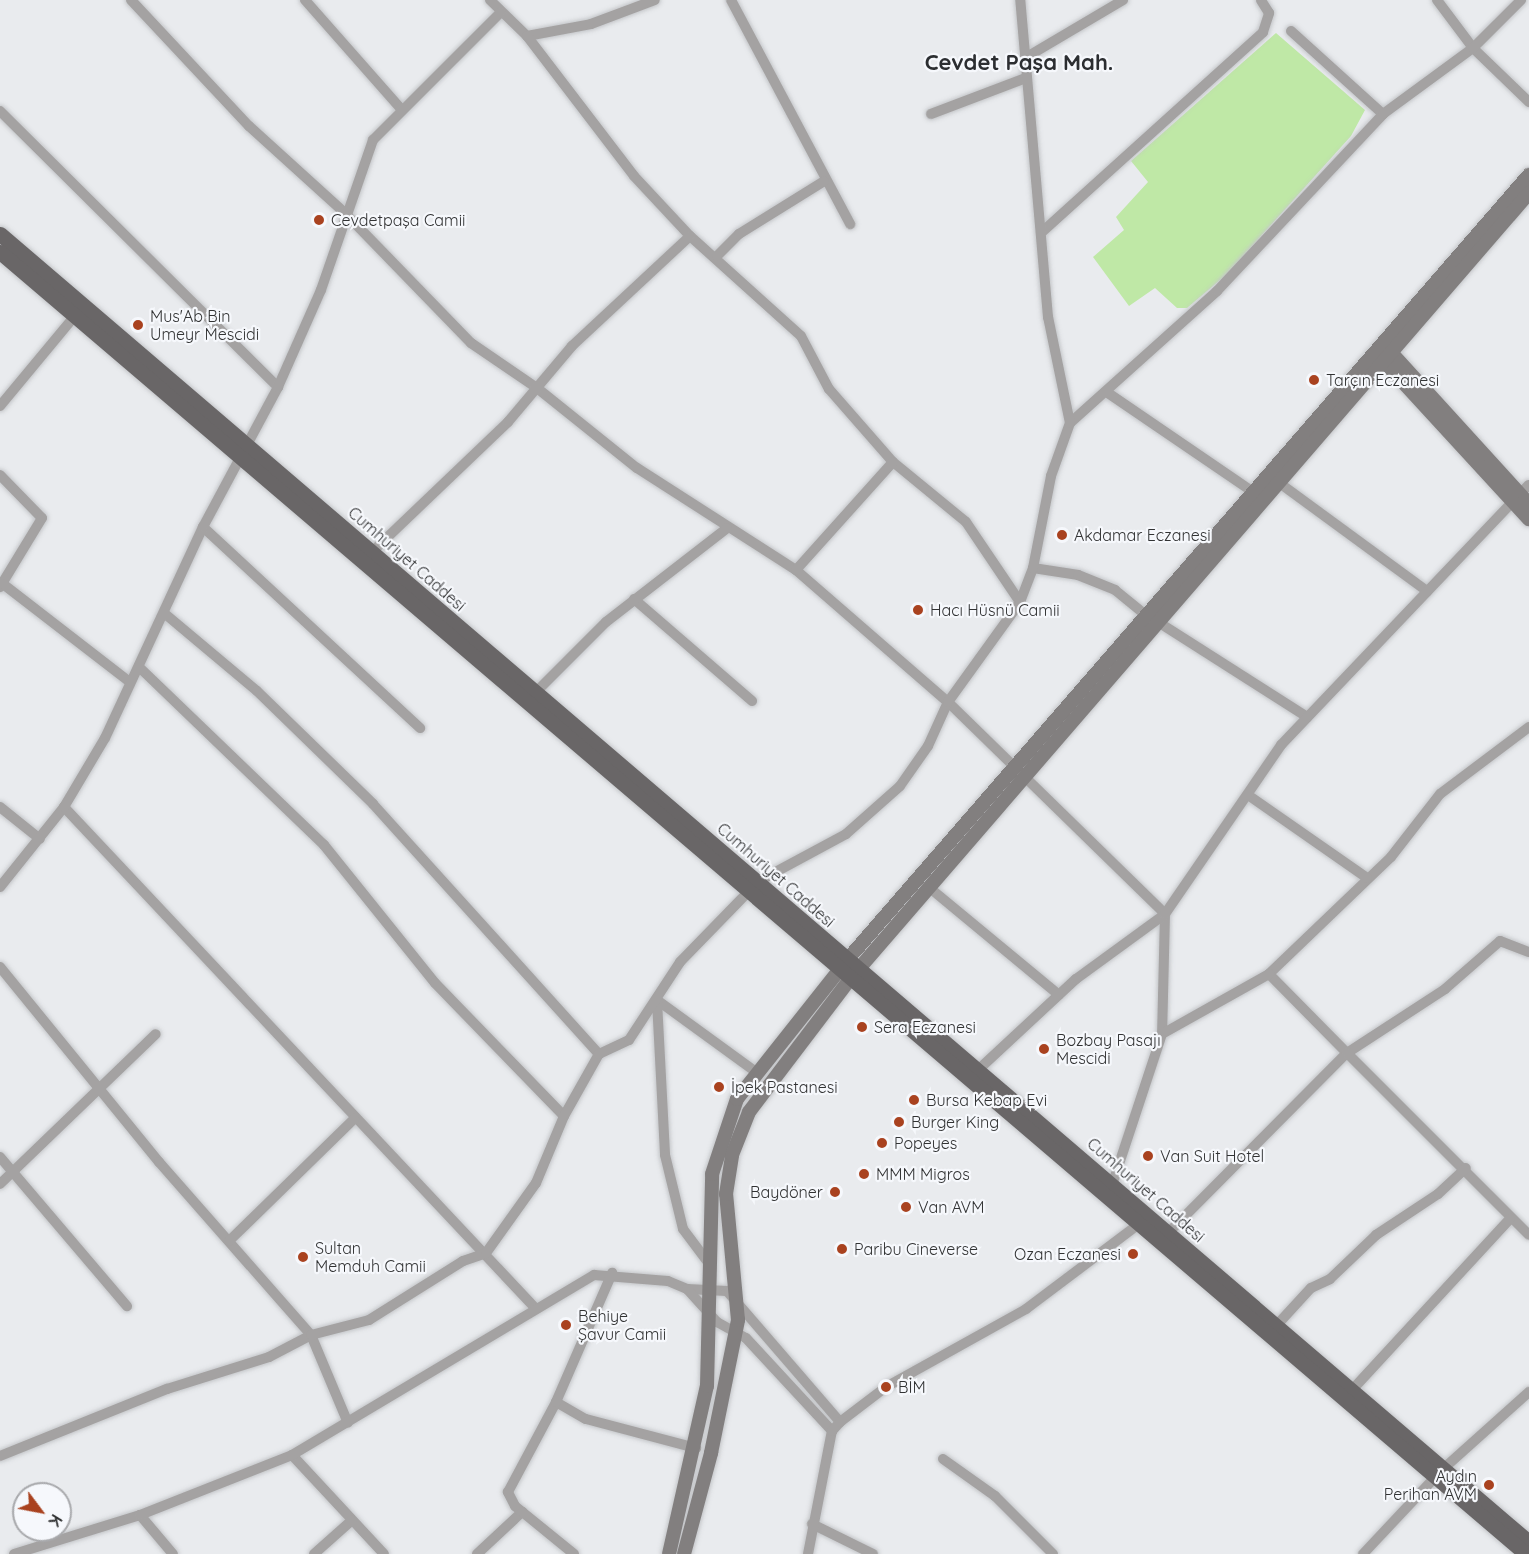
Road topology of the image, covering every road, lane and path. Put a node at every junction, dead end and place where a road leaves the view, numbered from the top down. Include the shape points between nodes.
1 (131, 0) edge
2 (305, 0) edge
3 (490, 0) edge
4 (655, 0) edge
5 (731, 0) edge
6 (1020, 0) edge
7 (1123, 0) edge
8 (1261, 0) edge
9 (1437, 0) edge
10 (1521, 0) edge
11 (501, 12) junction
12 (1291, 31) dead end
13 (527, 36) junction
14 (1473, 48) junction
15 (1024, 58) junction
16 (1026, 78) junction
17 (1529, 102) edge
18 (402, 110) junction
19 (0, 111) edge
20 (932, 114) dead end
21 (1383, 114) junction
22 (1529, 175) edge
23 (824, 181) junction
24 (1529, 193) edge
25 (344, 212) junction
26 (850, 224) dead end
27 (1042, 232) junction
28 (0, 234) edge
29 (690, 236) junction
30 (0, 252) edge
31 (717, 256) junction
32 (79, 311) junction
33 (1384, 353) junction
34 (278, 387) junction
35 (537, 388) junction
36 (1108, 393) junction
37 (0, 406) edge
38 (1070, 423) junction
39 (243, 451) junction
40 (893, 462) junction
41 (0, 475) edge
42 (1278, 482) junction
43 (1256, 494) junction
44 (1522, 496) edge
45 (1529, 519) edge
46 (203, 527) junction
47 (727, 528) junction
48 (372, 552) junction
49 (1033, 568) junction
50 (796, 570) junction
51 (2, 586) edge
52 (1427, 591) junction
53 (634, 599) junction
54 (1020, 602) junction
55 (164, 613) junction
56 (1153, 619) junction
57 (139, 667) junction
58 (130, 682) junction
59 (535, 693) junction
60 (752, 701) dead end
61 (948, 702) junction
62 (1307, 717) junction
63 (420, 728) dead end
64 (1529, 728) edge
65 (1021, 772) junction
66 (1248, 795) junction
67 (0, 807) edge
68 (64, 807) junction
69 (40, 839) junction
70 (1367, 878) junction
71 (0, 887) edge
72 (753, 887) junction
73 (932, 888) junction
74 (1165, 914) junction
75 (1529, 952) edge
76 (0, 967) edge
77 (848, 970) junction
78 (1269, 975) junction
79 (1059, 995) junction
80 (657, 1000) junction
81 (156, 1034) dead end
82 (1162, 1034) junction
83 (1347, 1053) junction
84 (599, 1054) junction
85 (978, 1070) junction
86 (756, 1072) junction
87 (101, 1091) junction
88 (564, 1116) junction
89 (354, 1119) junction
90 (0, 1157) edge
91 (1466, 1168) junction
92 (16, 1174) junction
93 (0, 1184) edge
94 (1112, 1185) junction
95 (1510, 1219) junction
96 (1140, 1223) junction
97 (1168, 1233) junction
98 (1529, 1235) edge
99 (229, 1241) junction
100 (486, 1253) junction
101 (710, 1265) junction
102 (612, 1273) junction
103 (708, 1287) junction
104 (687, 1289) junction
105 (736, 1299) junction
106 (127, 1306) dead end
107 (536, 1309) junction
108 (709, 1316) junction
109 (1276, 1326) junction
110 (735, 1328) junction
111 (311, 1335) junction
112 (1352, 1390) junction
113 (1529, 1392) edge
114 (556, 1402) junction
115 (840, 1422) junction
116 (348, 1423) junction
117 (832, 1431) junction
118 (696, 1448) junction
119 (292, 1455) junction
120 (0, 1456) edge
121 (943, 1459) dead end
122 (1438, 1474) junction
123 (522, 1512) junction
124 (140, 1515) junction
125 (351, 1521) junction
126 (812, 1524) junction
127 (1529, 1542) edge
128 (39, 1551) edge
129 (1050, 1553) edge
130 (14, 1554) edge
131 (173, 1554) edge
132 (314, 1554) edge
133 (384, 1554) edge
134 (477, 1554) edge
135 (574, 1554) edge
136 (669, 1554) edge
137 (684, 1554) edge
138 (808, 1554) edge
139 (873, 1554) edge
140 (1363, 1554) edge
141 (1526, 1554) edge

1 - 25 street via 249,126
2 - 18 street
3 - 11 street
4 - 13 street via 591,24
5 - 23 street
6 - 15 street
7 - 15 street
8 - 27 street via 1269,13 1263,32
9 - 14 street
10 - 14 street
11 - 13 street
11 - 18 street
12 - 21 street
13 - 29 street via 634,176
14 - 17 street
14 - 21 street
15 - 16 street
16 - 20 street
16 - 27 street
18 - 25 street via 373,140
19 - 34 street
21 - 36 street via 1217,291
22 - 33 street
23 - 26 street
23 - 31 street via 739,234
24 - 33 street
25 - 34 street via 321,290
25 - 35 street via 471,344
27 - 38 street via 1048,317
28 - 32 main road, Cumhuriyet Caddesi
29 - 31 street
29 - 35 street via 572,346
30 - 32 main road, Cumhuriyet Caddesi
31 - 40 street via 801,336 829,389
32 - 37 street
32 - 39 main road, Cumhuriyet Caddesi
33 - 42 street
33 - 43 street
33 - 44 street
34 - 39 street
35 - 47 street via 637,468
35 - 48 street
36 - 38 street
36 - 43 street
38 - 49 street via 1051,476
39 - 46 street
39 - 48 main road, Cumhuriyet Caddesi
39 - 72 main road, Cumhuriyet Caddesi
40 - 50 street
40 - 54 street via 966,522
41 - 51 street via 42,518
42 - 52 street
42 - 56 street
43 - 56 street
44 - 45 street
44 - 52 street
46 - 55 street
46 - 63 street
47 - 50 street
47 - 53 street
48 - 59 main road, Cumhuriyet Caddesi
49 - 54 street
49 - 56 street via 1078,575 1115,590
50 - 61 street
51 - 58 street
52 - 62 street
53 - 59 street
53 - 60 street
54 - 61 street
55 - 57 street
55 - 84 street via 257,691 373,804
56 - 62 street
56 - 65 street
57 - 58 street
57 - 88 street via 324,845 435,983
58 - 68 street
59 - 72 main road, Cumhuriyet Caddesi
61 - 65 street
61 - 72 street via 928,747 900,786 846,834
62 - 66 street
64 - 70 street via 1440,794 1391,857
65 - 73 street
65 - 74 street
65 - 77 street
66 - 70 street
66 - 74 street
67 - 69 street
68 - 69 street
68 - 89 street
69 - 71 street
70 - 78 street
72 - 77 main road, Cumhuriyet Caddesi
72 - 80 street via 680,962
73 - 77 street
73 - 79 street
74 - 79 street via 1124,940
74 - 82 street
75 - 83 street via 1500,941 1445,989
76 - 87 street
77 - 85 main road, Cumhuriyet Caddesi
77 - 86 street
77 - 96 main road, Cumhuriyet Caddesi
77 - 105 street via 768,1082 735,1144 726,1194
78 - 82 street
78 - 83 street
79 - 85 street
80 - 84 street via 629,1040
80 - 86 street
80 - 101 street via 665,1155 683,1229
81 - 87 street
82 - 94 street
83 - 91 street
83 - 97 street
84 - 88 street
85 - 94 main road, Cumhuriyet Caddesi
86 - 101 street via 728,1116 715,1155
87 - 92 street
87 - 99 street
88 - 100 street via 536,1184
89 - 99 street
89 - 100 street
90 - 92 street
91 - 95 street
91 - 109 street via 1438,1194 1376,1234 1330,1279 1311,1288
92 - 93 street
92 - 106 street
94 - 97 main road, Cumhuriyet Caddesi
95 - 98 street
95 - 112 street
96 - 115 street via 1026,1309 886,1387
96 - 122 main road, Cumhuriyet Caddesi
97 - 109 main road, Cumhuriyet Caddesi
99 - 111 street
100 - 107 street
100 - 111 street via 463,1261 369,1320
101 - 103 street
102 - 104 street
102 - 107 street via 594,1275
102 - 114 street
103 - 104 street
103 - 105 street via 721,1288
103 - 108 street
104 - 108 street
105 - 110 street
105 - 115 street
107 - 116 street
108 - 110 street
108 - 118 street via 707,1386
109 - 112 main road, Cumhuriyet Caddesi
110 - 117 street
110 - 137 street via 711,1453
111 - 116 street
111 - 120 street via 269,1357 167,1389
112 - 122 main road, Cumhuriyet Caddesi
113 - 122 street
114 - 118 street via 586,1419
114 - 123 street via 508,1492
115 - 117 street
116 - 119 street
117 - 126 street
118 - 136 street
119 - 124 street
119 - 125 street
121 - 129 street via 995,1496
122 - 127 main road, Cumhuriyet Caddesi
122 - 140 street
122 - 141 main road, Cumhuriyet Caddesi
123 - 134 street
123 - 135 street
124 - 128 street
124 - 131 street
125 - 132 street
125 - 133 street
126 - 138 street
126 - 139 street
128 - 130 street

